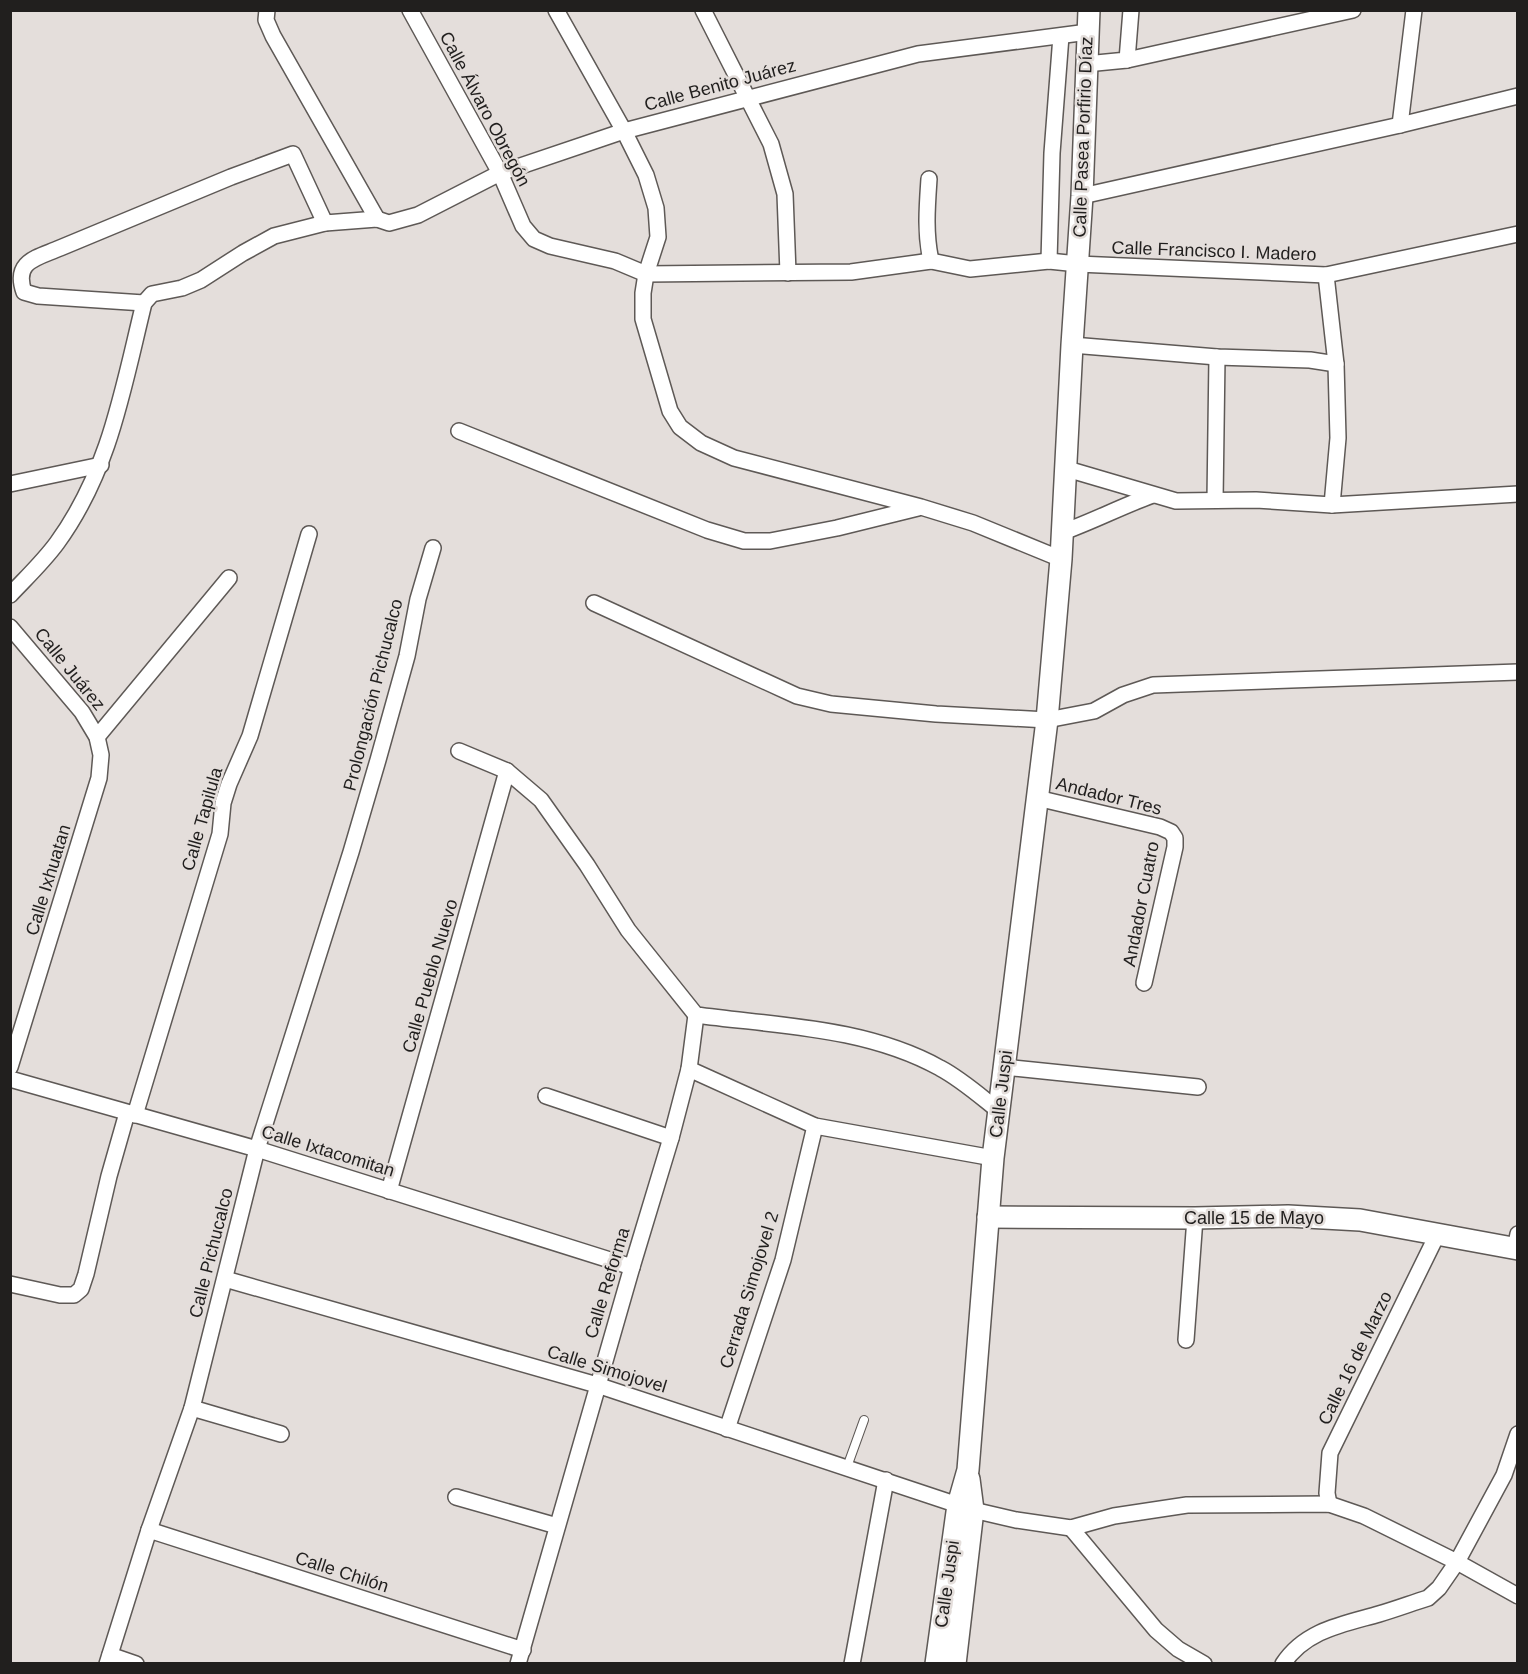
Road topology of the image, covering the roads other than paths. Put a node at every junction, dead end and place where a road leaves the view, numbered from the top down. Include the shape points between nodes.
1 (267, 10) edge
2 (410, 10) edge
3 (556, 10) edge
4 (703, 10) edge
5 (1089, 10) edge
6 (1131, 10) edge
7 (1353, 10) edge
8 (1414, 10) edge
9 (1088, 32) junction
10 (1061, 36) junction
11 (1127, 60) junction
12 (1086, 64) junction
13 (1518, 96) edge
14 (747, 98) junction
15 (1400, 125) junction
16 (624, 131) junction
17 (500, 173) junction
18 (929, 179) dead end
19 (1082, 196) junction
20 (377, 219) junction
21 (325, 223) junction
22 (523, 226) joint
23 (1518, 234) edge
24 (931, 261) junction
25 (1049, 261) junction
26 (1078, 264) junction
27 (789, 273) junction
28 (646, 274) junction
29 (1326, 275) junction
30 (144, 303) junction
31 (1072, 345) junction
32 (1217, 357) junction
33 (1336, 364) junction
34 (459, 431) dead end
35 (101, 465) junction
36 (1067, 469) junction
37 (10, 484) edge
38 (1518, 494) edge
39 (1153, 495) junction
40 (1215, 500) junction
41 (1332, 505) junction
42 (921, 507) junction
43 (1063, 532) junction
44 (309, 534) dead end
45 (434, 548) dead end
46 (1061, 559) junction
47 (229, 578) dead end
48 (10, 595) edge
49 (594, 603) dead end
50 (11, 629) edge
51 (1518, 672) edge
52 (1047, 720) junction
53 (97, 737) junction
54 (459, 751) dead end
55 (507, 771) junction
56 (1037, 798) junction
57 (1172, 832) joint
58 (351, 852) joint
59 (1144, 983) dead end
60 (696, 1016) junction
61 (10, 1067) edge
62 (1005, 1067) junction
63 (689, 1069) junction
64 (10, 1079) edge
65 (1198, 1087) dead end
66 (546, 1096) dead end
67 (999, 1111) junction
68 (131, 1114) junction
69 (814, 1126) junction
70 (672, 1138) junction
71 (257, 1149) junction
72 (993, 1158) junction
73 (389, 1191) junction
74 (988, 1217) junction
75 (1195, 1218) junction
76 (1437, 1234) junction
77 (1517, 1244) edge
78 (632, 1267) junction
79 (225, 1279) junction
80 (10, 1284) edge
81 (1186, 1340) dead end
82 (597, 1385) junction
83 (192, 1408) junction
84 (864, 1420) dead end
85 (727, 1429) junction
86 (281, 1434) dead end
87 (1518, 1434) edge
88 (847, 1467) junction
89 (886, 1480) junction
90 (456, 1497) dead end
91 (1329, 1504) junction
92 (965, 1508) junction
93 (556, 1526) junction
94 (1071, 1528) junction
95 (149, 1530) junction
96 (1457, 1562) junction
97 (1518, 1596) edge
98 (521, 1657) edge
99 (108, 1659) edge
100 (136, 1664) edge
101 (852, 1664) edge
102 (936, 1664) edge
103 (955, 1664) edge
104 (1204, 1664) edge
105 (1283, 1664) edge

1 - 20 street via 266,20 273,36
2 - 17 street, Calle Álvaro Obregón
3 - 16 street
4 - 14 street
5 - 9 street, Calle Pasea Porfirio Díaz
6 - 11 street
7 - 11 street
8 - 15 street
9 - 10 street, Calle Benito Juárez
9 - 12 street, Calle Pasea Porfirio Díaz
10 - 14 street, Calle Benito Juárez via 918,54
10 - 25 street
11 - 12 street
12 - 19 street, Calle Pasea Porfirio Díaz
13 - 15 street
14 - 16 street, Calle Benito Juárez
14 - 27 street via 771,144 785,194
15 - 19 street
16 - 17 street, Calle Benito Juárez
16 - 28 street via 646,175 656,208 658,237
17 - 20 street, Calle Benito Juárez via 418,215 389,223
17 - 22 street, Calle Álvaro Obregón
18 - 24 street via 926,220
19 - 26 street, Calle Pasea Porfirio Díaz
20 - 21 street, Calle Benito Juárez
21 - 30 street, Calle Benito Juárez via 274,236 201,280 152,294
21 - 30 street via 293,154 60,248 23,267 20,280 24,292 38,297
22 - 28 street, Calle Francisco I. Madero via 534,239 550,246 615,261
23 - 29 street, Calle Francisco I. Madero
24 - 25 street, Calle Francisco I. Madero via 970,269
24 - 27 street, Calle Francisco I. Madero via 851,272
25 - 26 street, Calle Francisco I. Madero
26 - 29 street, Calle Francisco I. Madero
26 - 31 street, Calle Pasea Porfirio Díaz
27 - 28 street, Calle Francisco I. Madero
28 - 42 street via 643,319 670,411 680,427 701,443 734,458
29 - 33 street
30 - 35 street
31 - 32 street
31 - 36 street, Calle Pasea Porfirio Díaz
32 - 33 street
32 - 40 street
33 - 41 street via 1338,438
34 - 42 street via 707,530 744,541 770,541
35 - 37 street
35 - 48 street via 56,544
36 - 39 street
36 - 43 street, Calle Juspi
38 - 41 street
39 - 40 street via 1176,501
39 - 43 street
40 - 41 street
42 - 46 street via 973,523
43 - 46 street, Calle Juspi
44 - 68 street, Calle Tapilula via 250,736 229,784 220,834
45 - 58 street, Prolongación Pichucalco
46 - 52 street, Calle Juspi
47 - 53 street
49 - 52 street via 797,696 831,704
50 - 53 street, Calle Juárez via 82,712
51 - 52 street via 1152,685 1094,711
52 - 56 street, Calle Juspi
53 - 61 street, Calle Ixhuatan via 101,755 99,777
54 - 55 street
55 - 60 street via 541,800 627,930
55 - 73 street, Calle Pueblo Nuevo
56 - 57 street, Andador Tres
56 - 62 street, Calle Juspi
57 - 59 street, Andador Cuatro via 1175,847
58 - 71 street, Calle Pichucalco
60 - 63 street, Calle Reforma
60 - 67 street via 868,1038 940,1068
62 - 65 street
62 - 67 street, Calle Juspi
63 - 69 street
63 - 70 street, Calle Reforma
64 - 68 street, Calle Ixtacomitan
66 - 70 street
67 - 72 street, Calle Juspi
68 - 71 street, Calle Ixtacomitan
68 - 80 street, Calle Tapilula via 109,1176 81,1289 74,1295 60,1295
69 - 72 street
69 - 85 street, Cerrada Simojovel 2 via 783,1260
70 - 78 street, Calle Reforma
71 - 73 street, Calle Ixtacomitan
71 - 79 street, Calle Pichucalco
72 - 74 street, Calle Juspi
73 - 78 street, Calle Ixtacomitan
74 - 75 street, Calle 15 de Mayo
74 - 92 street, Calle Juspi
75 - 76 street, Calle 15 de Mayo via 1288,1216 1360,1220
75 - 81 street
76 - 77 street, Calle 15 de Mayo
76 - 91 street, Calle 16 de Marzo via 1330,1453
78 - 82 street, Calle Reforma
79 - 82 street, Calle Simojovel
79 - 83 street, Calle Pichucalco
82 - 85 street, Calle Simojovel
82 - 93 street, Calle Reforma
83 - 86 street
83 - 95 street, Calle Pichucalco
84 - 88 lane
85 - 88 street, Calle Simojovel
87 - 96 street via 1504,1475
88 - 89 street, Calle Simojovel
89 - 92 street, Calle Simojovel
89 - 101 street
90 - 93 street
91 - 94 street via 1187,1505 1114,1516
91 - 96 street via 1364,1516
92 - 94 street, Calle Simojovel
92 - 102 street, Calle Juspi
92 - 103 street, Calle Juspi
93 - 98 street, Calle Reforma
94 - 104 street via 1156,1630
95 - 98 street, Calle Chilón
95 - 99 street, Calle Pichucalco
96 - 97 street
96 - 105 street via 1428,1598 1331,1626 1290,1653
99 - 100 street

